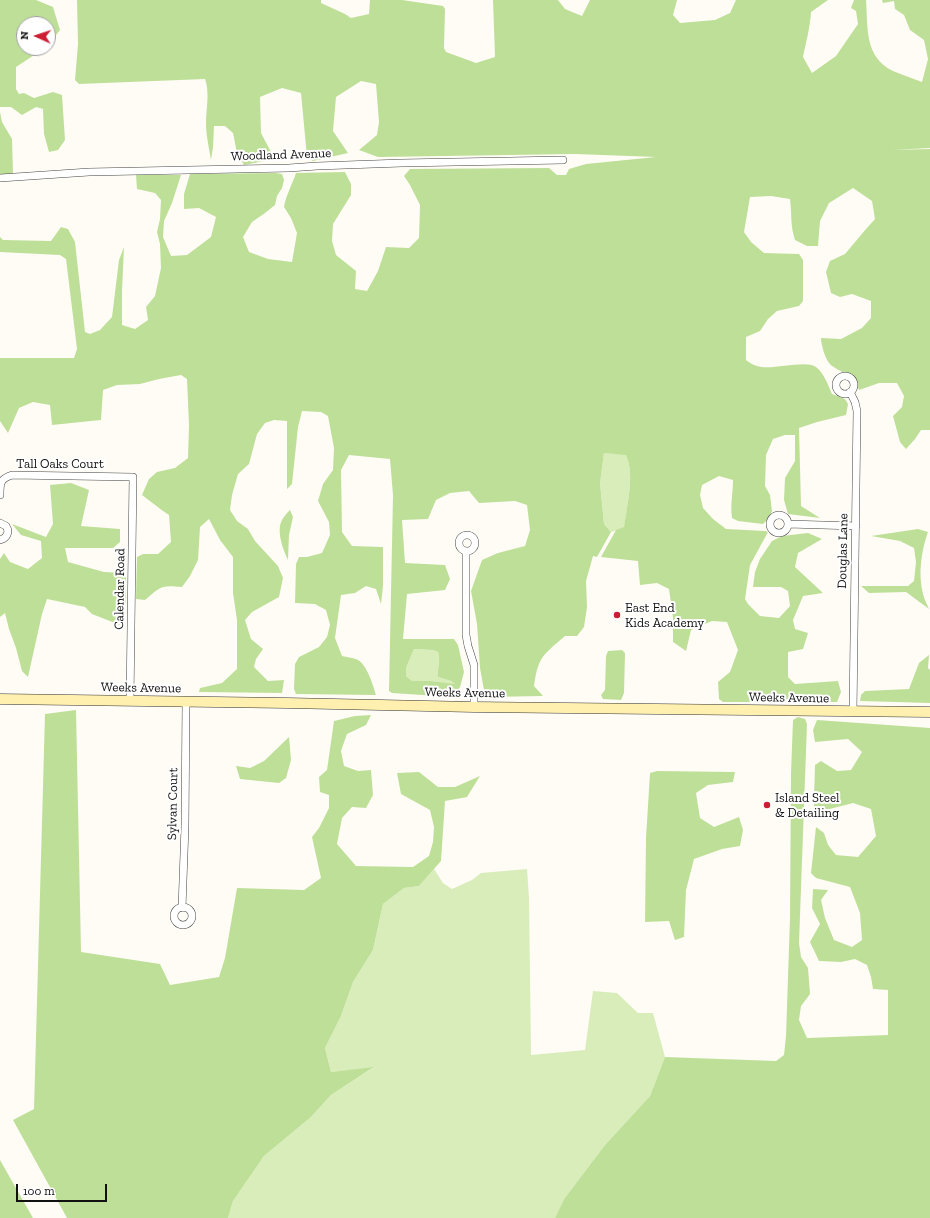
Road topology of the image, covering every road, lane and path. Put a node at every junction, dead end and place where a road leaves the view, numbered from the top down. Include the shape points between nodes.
1 (563, 160) dead end
2 (0, 178) edge
3 (850, 392) dead end
4 (133, 477) joint
5 (0, 495) edge
6 (0, 523) edge
7 (788, 524) dead end
8 (856, 526) junction
9 (0, 540) edge
10 (466, 551) dead end
11 (0, 699) edge
12 (130, 701) junction
13 (186, 701) junction
14 (474, 707) junction
15 (853, 712) junction
16 (930, 712) edge
17 (182, 908) dead end

1 - 2 street, Woodland Avenue via 90,172
3 - 8 street, Douglas Lane via 858,411
4 - 5 street, Tall Oaks Court via 12,475 3,479 0,484
4 - 12 street, Calendar Road
6 - 9 street via 6,526 8,534
7 - 8 street
8 - 15 street, Douglas Lane
10 - 14 street via 466,635 474,665
11 - 12 street, Weeks Avenue
12 - 13 street, Weeks Avenue
13 - 14 street, Weeks Avenue
13 - 17 street, Sylvan Court
14 - 15 street, Weeks Avenue
15 - 16 street, Weeks Avenue

